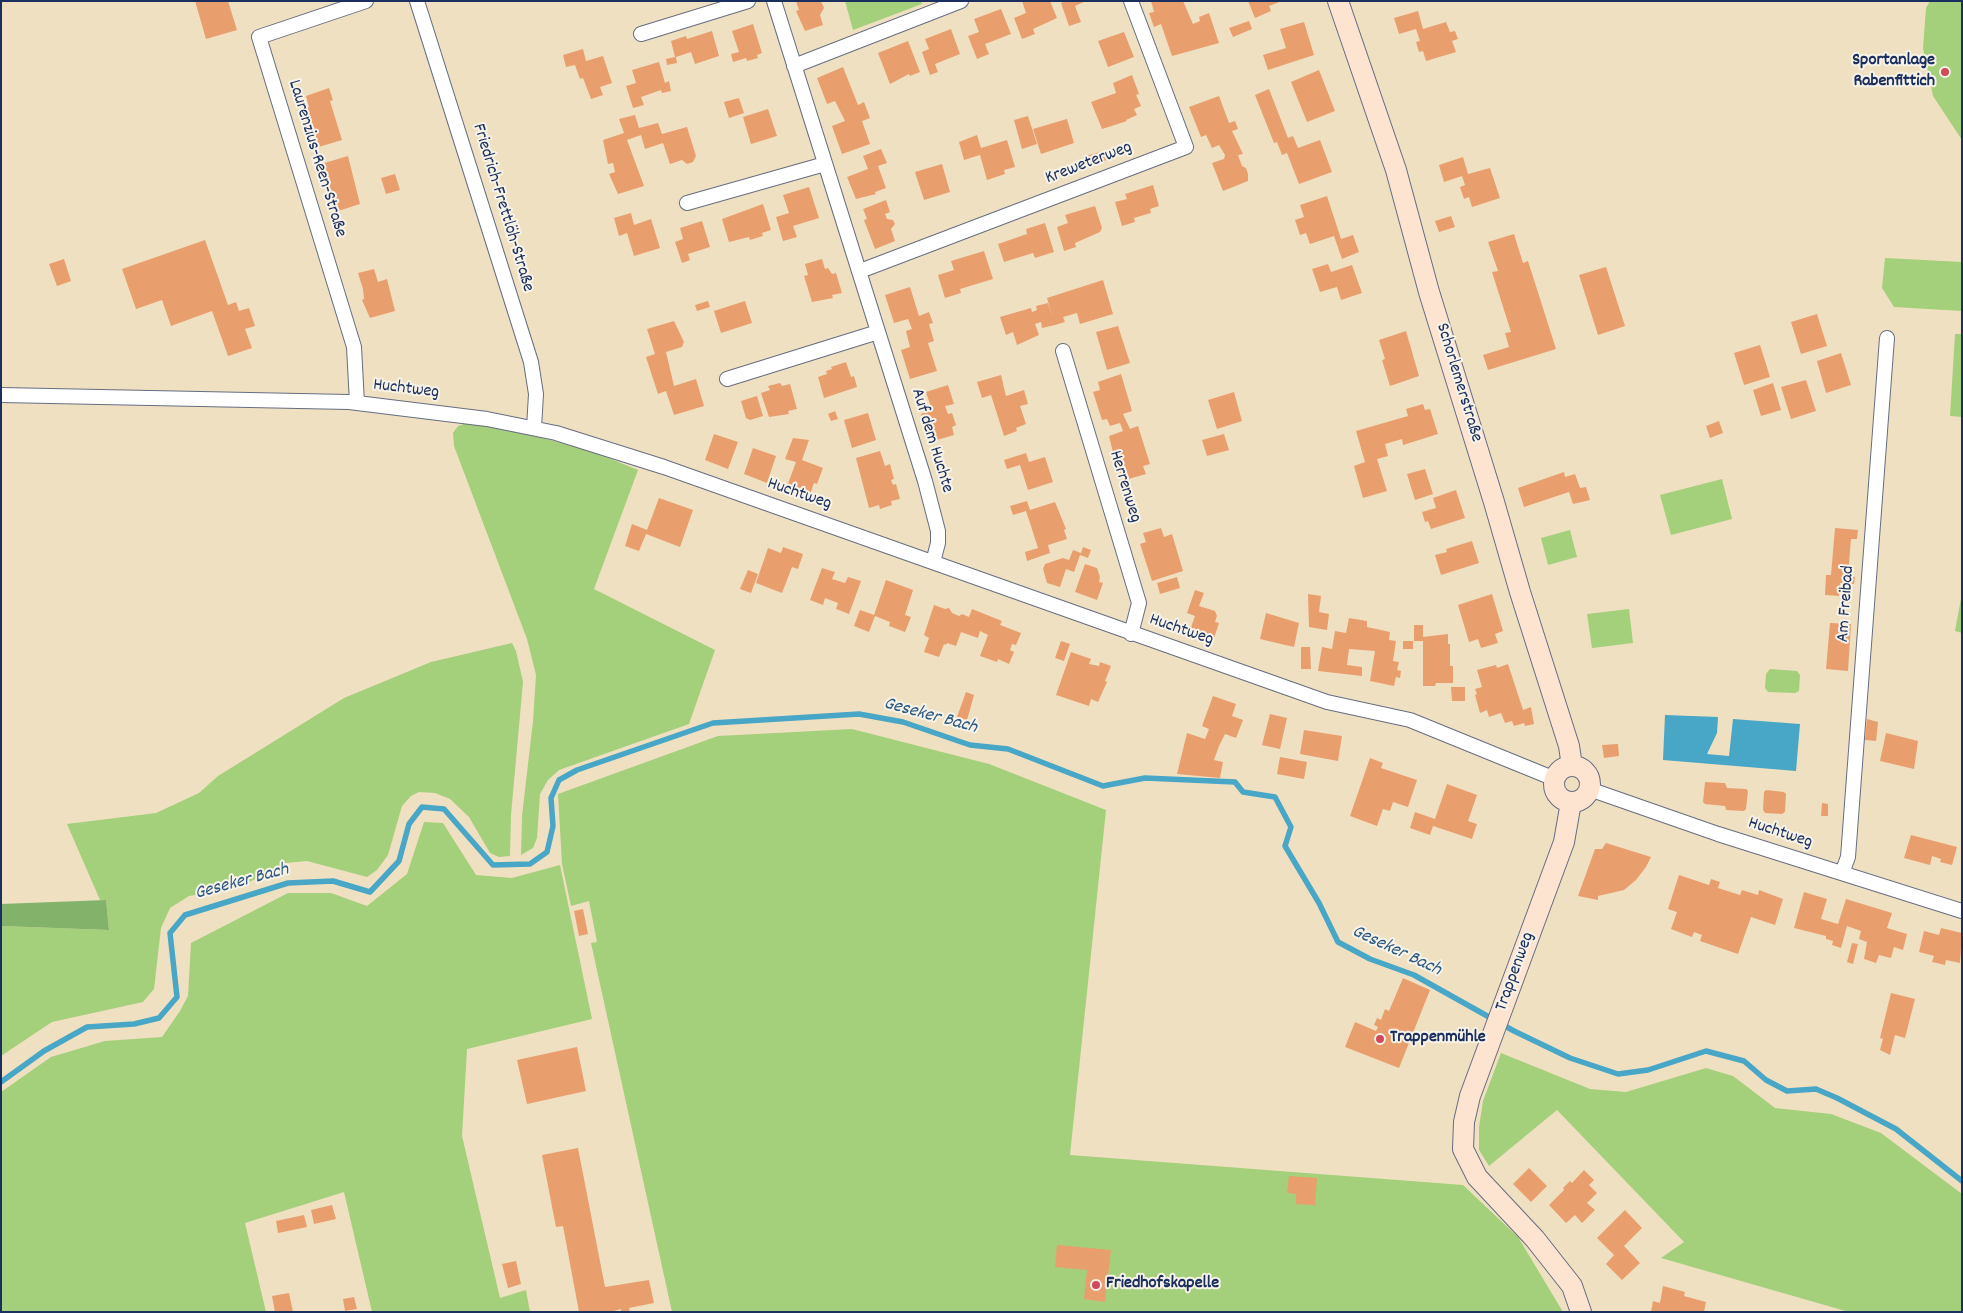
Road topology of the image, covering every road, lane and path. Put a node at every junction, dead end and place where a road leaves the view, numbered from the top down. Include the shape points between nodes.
1 (366, 1) edge
2 (417, 1) edge
3 (748, 1) edge
4 (774, 1) edge
5 (961, 1) edge
6 (1131, 1) edge
7 (1338, 1) edge
8 (641, 34) dead end
9 (794, 66) junction
10 (825, 164) junction
11 (687, 204) dead end
12 (860, 271) junction
13 (878, 332) junction
14 (1887, 338) dead end
15 (1063, 351) dead end
16 (727, 379) dead end
17 (1, 395) edge
18 (357, 403) junction
19 (534, 428) junction
20 (933, 562) junction
21 (1131, 634) junction
22 (1572, 766) junction
23 (1555, 779) junction
24 (1589, 789) junction
25 (1571, 802) junction
26 (1842, 874) junction
27 (1962, 911) edge
28 (1581, 1312) edge

1 - 18 street, Laurenzius-Reen-Straße via 259,37 354,347
2 - 19 street, Friedrich-Frettlöh-Straße via 531,362 536,394
3 - 8 street
4 - 9 street, Auf dem Huchte
5 - 9 street
6 - 12 street, Kreweterweg via 1186,147
7 - 22 street, Schorlemerstraße via 1394,162 1429,292
9 - 10 street, Auf dem Huchte
10 - 11 street
10 - 12 street, Auf dem Huchte
12 - 13 street, Auf dem Huchte
13 - 16 street
13 - 20 street, Auf dem Huchte via 936,523 938,543
14 - 26 street, Am Freibad via 1848,857
15 - 21 street, Herrenweg via 1139,603
17 - 18 street, Huchtweg via 295,399
18 - 19 street, Huchtweg
19 - 20 street, Huchtweg via 664,468
20 - 21 street, Huchtweg
21 - 23 street, Huchtweg via 1327,702 1410,720
22 - 23 street via 1561,770
22 - 24 street via 1586,774
23 - 25 street via 1557,794
24 - 25 street via 1580,800
24 - 26 street, Huchtweg
25 - 28 street, Trappenweg via 1564,842 1470,1096 1464,1122 1463,1149 1477,1177 1535,1239 1572,1286
26 - 27 street, Huchtweg

